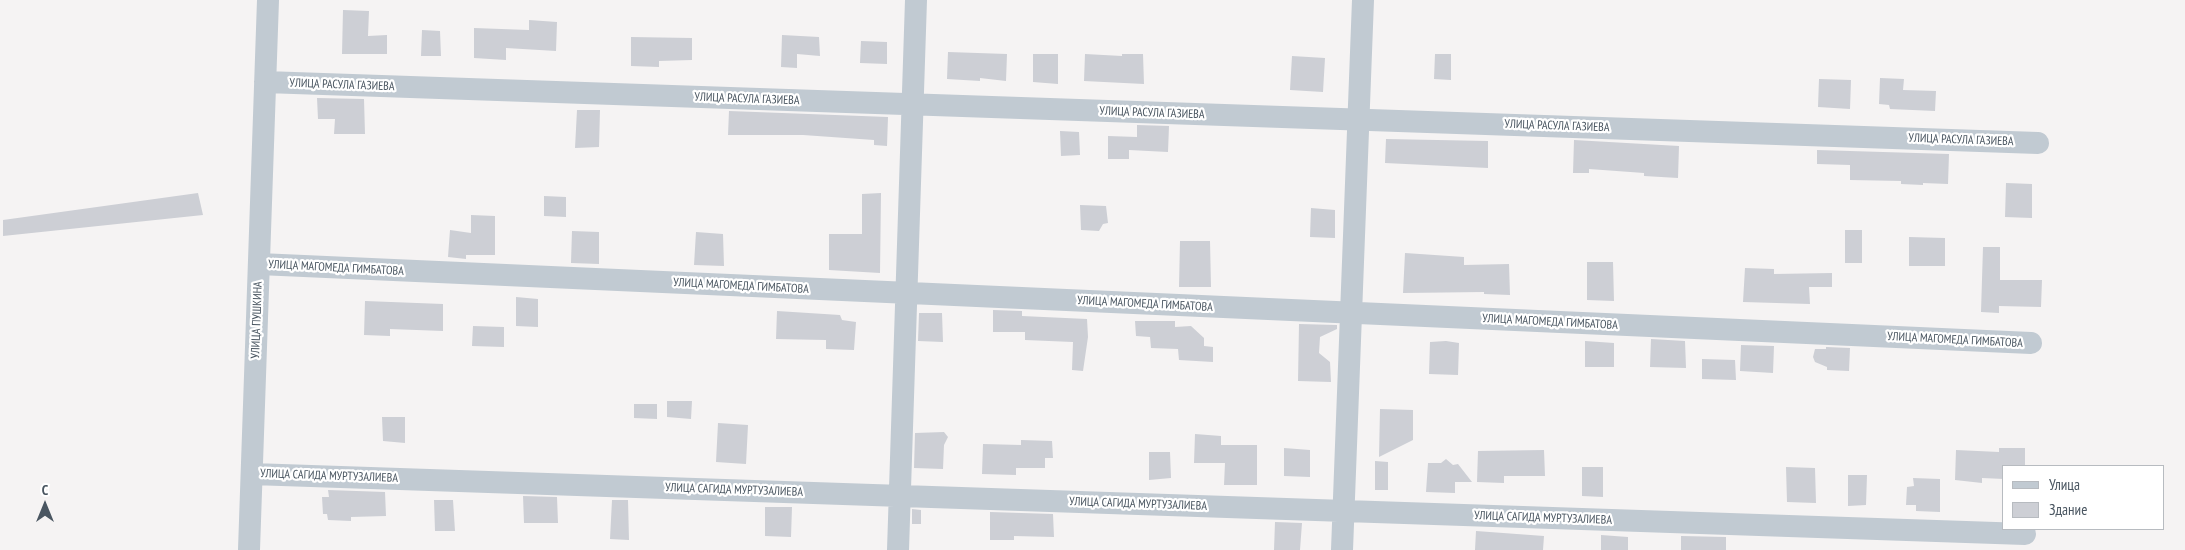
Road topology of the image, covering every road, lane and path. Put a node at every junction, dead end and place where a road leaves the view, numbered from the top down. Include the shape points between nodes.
1 (268, 0) edge
2 (916, 0) edge
3 (1363, 0) edge
4 (265, 82) junction
5 (912, 104) junction
6 (1358, 120) junction
7 (2038, 143) dead end
8 (259, 264) junction
9 (906, 293) junction
10 (1351, 313) junction
11 (2032, 343) dead end
12 (252, 474) junction
13 (900, 496) junction
14 (1344, 511) junction
15 (2025, 534) dead end
16 (250, 550) edge
17 (898, 550) edge
18 (1342, 550) edge

1 - 4 street, УЛИЦА ПУШКИНА
2 - 5 street
3 - 6 street
4 - 5 street, УЛИЦА РАСУЛА ГАЗИЕВА
4 - 8 street, УЛИЦА ПУШКИНА
5 - 6 street, УЛИЦА РАСУЛА ГАЗИЕВА
5 - 9 street
6 - 7 street, УЛИЦА РАСУЛА ГАЗИЕВА
6 - 10 street
8 - 9 street, УЛИЦА МАГОМЕДА ГИМБАТОВА
8 - 12 street, УЛИЦА ПУШКИНА
9 - 10 street, УЛИЦА МАГОМЕДА ГИМБАТОВА
9 - 13 street
10 - 11 street, УЛИЦА МАГОМЕДА ГИМБАТОВА
10 - 14 street
12 - 13 street, УЛИЦА САГИДА МУРТУЗАЛИЕВА
12 - 16 street, УЛИЦА ПУШКИНА
13 - 14 street, УЛИЦА САГИДА МУРТУЗАЛИЕВА
13 - 17 street
14 - 15 street, УЛИЦА САГИДА МУРТУЗАЛИЕВА
14 - 18 street

